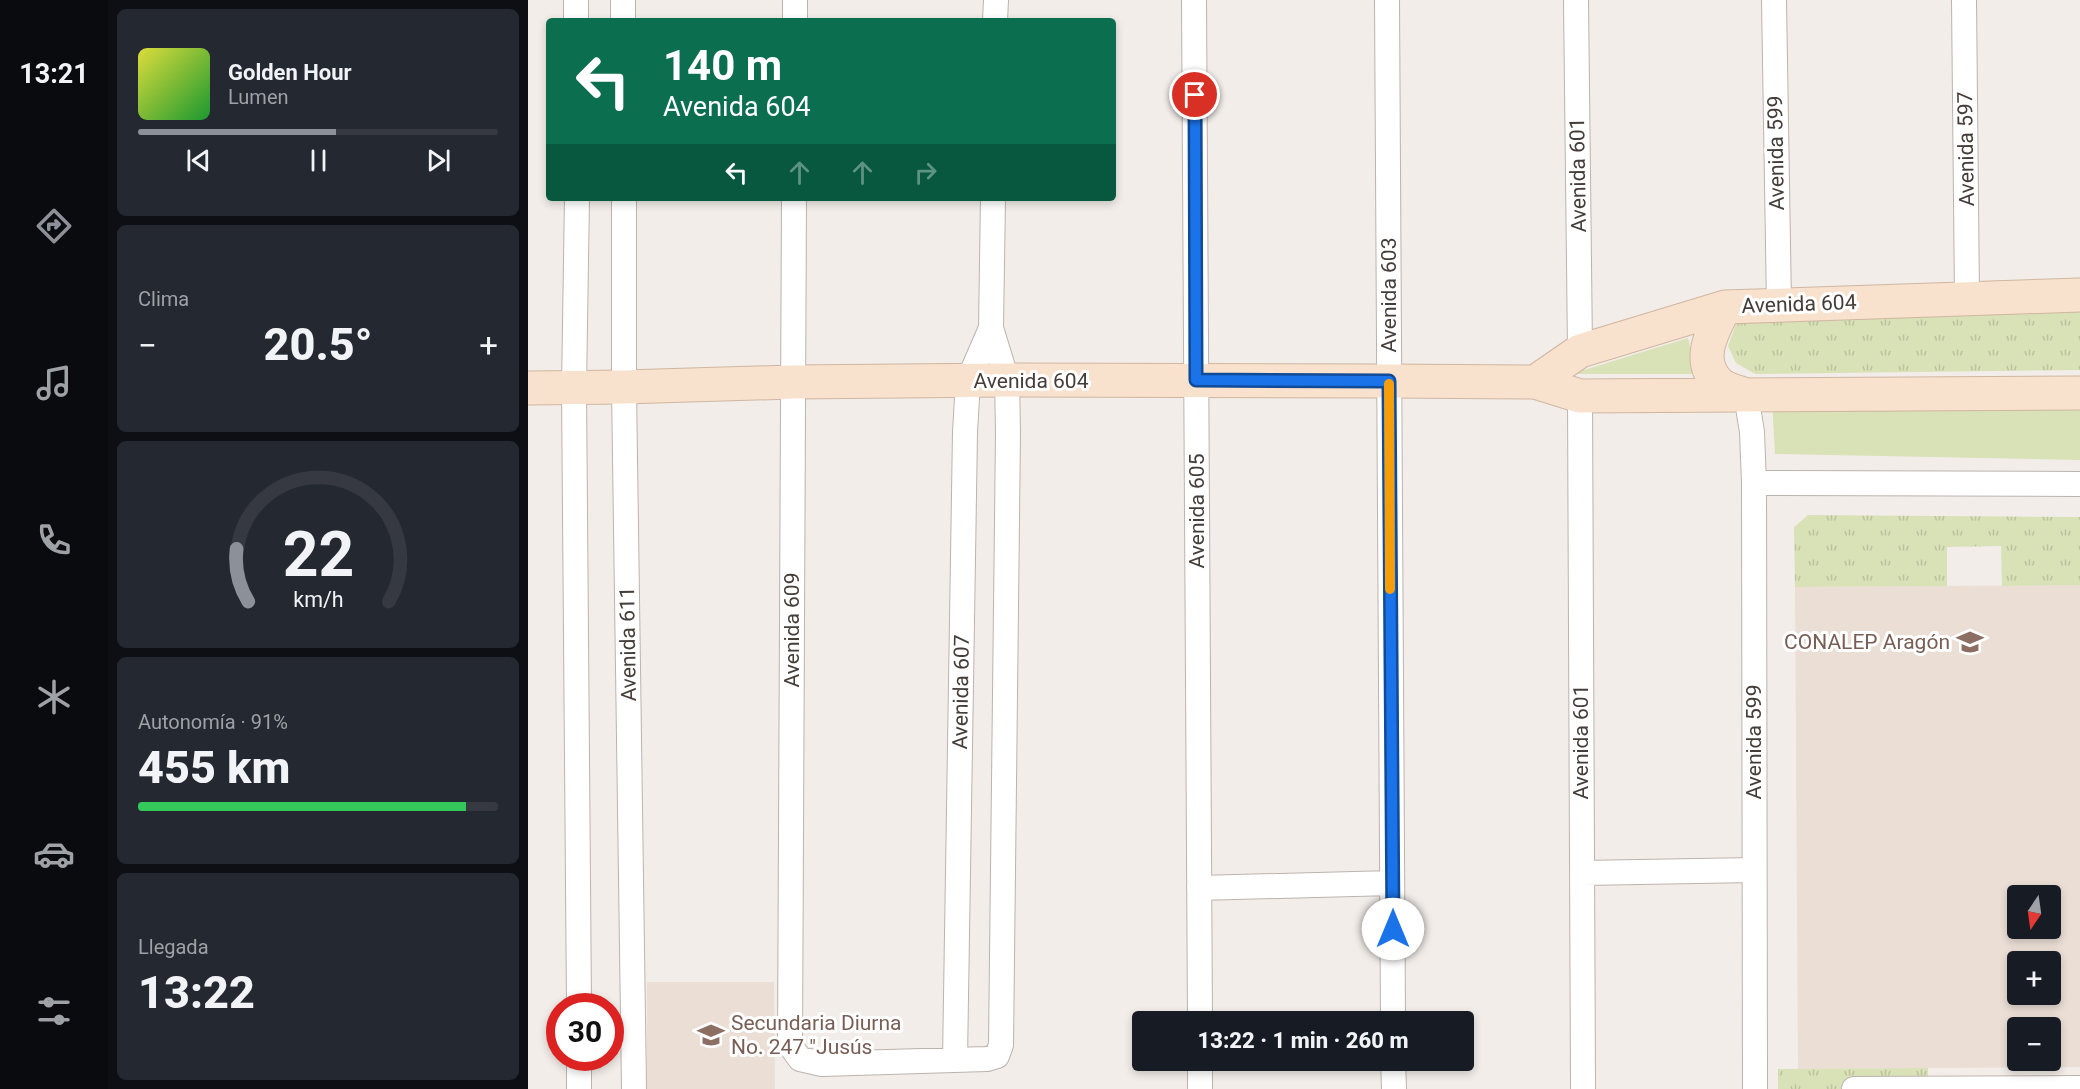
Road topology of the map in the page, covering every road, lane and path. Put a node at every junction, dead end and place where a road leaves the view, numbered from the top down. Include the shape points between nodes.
1 (576, 0) edge
2 (622, 0) edge
3 (795, 0) edge
4 (996, 0) edge
5 (1194, 0) edge
6 (1387, 0) edge
7 (1576, 0) edge
8 (1774, 0) edge
9 (1964, 0) edge
10 (576, 18) edge
11 (623, 18) edge
12 (795, 18) edge
13 (995, 18) edge
14 (577, 201) edge
15 (624, 201) edge
16 (794, 201) edge
17 (993, 201) edge
18 (2080, 295) edge
19 (1967, 299) junction
20 (1779, 305) junction
21 (1725, 307) junction
22 (991, 328) junction
23 (1580, 351) junction
24 (1007, 380) junction
25 (1196, 380) junction
26 (968, 381) junction
27 (1389, 381) junction
28 (792, 382) junction
29 (1535, 382) junction
30 (624, 387) junction
31 (528, 388) edge
32 (574, 388) junction
33 (2080, 393) edge
34 (1746, 395) junction
35 (1580, 396) junction
36 (1754, 483) junction
37 (2080, 484) edge
38 (1754, 870) junction
39 (1582, 873) junction
40 (1392, 883) junction
41 (1199, 888) junction
42 (579, 993) edge
43 (1200, 1011) edge
44 (1393, 1011) edge
45 (955, 1060) junction
46 (579, 1071) edge
47 (1200, 1071) edge
48 (1394, 1071) edge
49 (2080, 1088) edge
50 (579, 1089) edge
51 (634, 1089) edge
52 (1200, 1089) edge
53 (1394, 1089) edge
54 (1583, 1089) edge
55 (1755, 1089) edge
56 (1854, 1089) edge

1 - 10 street
2 - 11 street
3 - 12 street
4 - 13 street
5 - 25 street, Avenida 605
6 - 27 street, Avenida 603
7 - 23 street, Avenida 601
8 - 20 street, Avenida 599
9 - 19 street, Avenida 597
14 - 32 street
15 - 30 street, Avenida 611
16 - 28 street, Avenida 609
17 - 22 street, Avenida 607
18 - 19 street, Avenida 604
19 - 20 street, Avenida 604
20 - 21 street, Avenida 604
21 - 23 street, Avenida 604
21 - 34 street via 1709,339 1707,358 1720,385
22 - 24 street, Avenida 607
22 - 26 street, Avenida 607
23 - 29 street, Avenida 604
24 - 25 street, Avenida 604
24 - 26 street, Avenida 604
24 - 45 street, Avenida 607 via 1001,1045 997,1056
25 - 27 street, Avenida 604
25 - 41 street, Avenida 605
26 - 28 street, Avenida 604
26 - 45 street, Avenida 607
27 - 29 street, Avenida 604
27 - 40 street, Avenida 603
28 - 30 street, Avenida 604
28 - 45 street, Avenida 609 via 790,1045 800,1059 822,1064
29 - 35 street, Avenida 604
30 - 32 street, Avenida 604
30 - 51 street, Avenida 611
31 - 32 street, Avenida 604
32 - 42 street
33 - 34 street, Avenida 604
34 - 35 street, Avenida 604
34 - 36 street, Avenida 599
35 - 39 street, Avenida 601
36 - 37 street
36 - 38 street, Avenida 599
38 - 39 street
38 - 55 street, Avenida 599
39 - 54 street, Avenida 601
40 - 41 street
40 - 44 street, Avenida 603
41 - 43 street, Avenida 605
46 - 50 street
47 - 52 street
48 - 53 street
49 - 56 street

